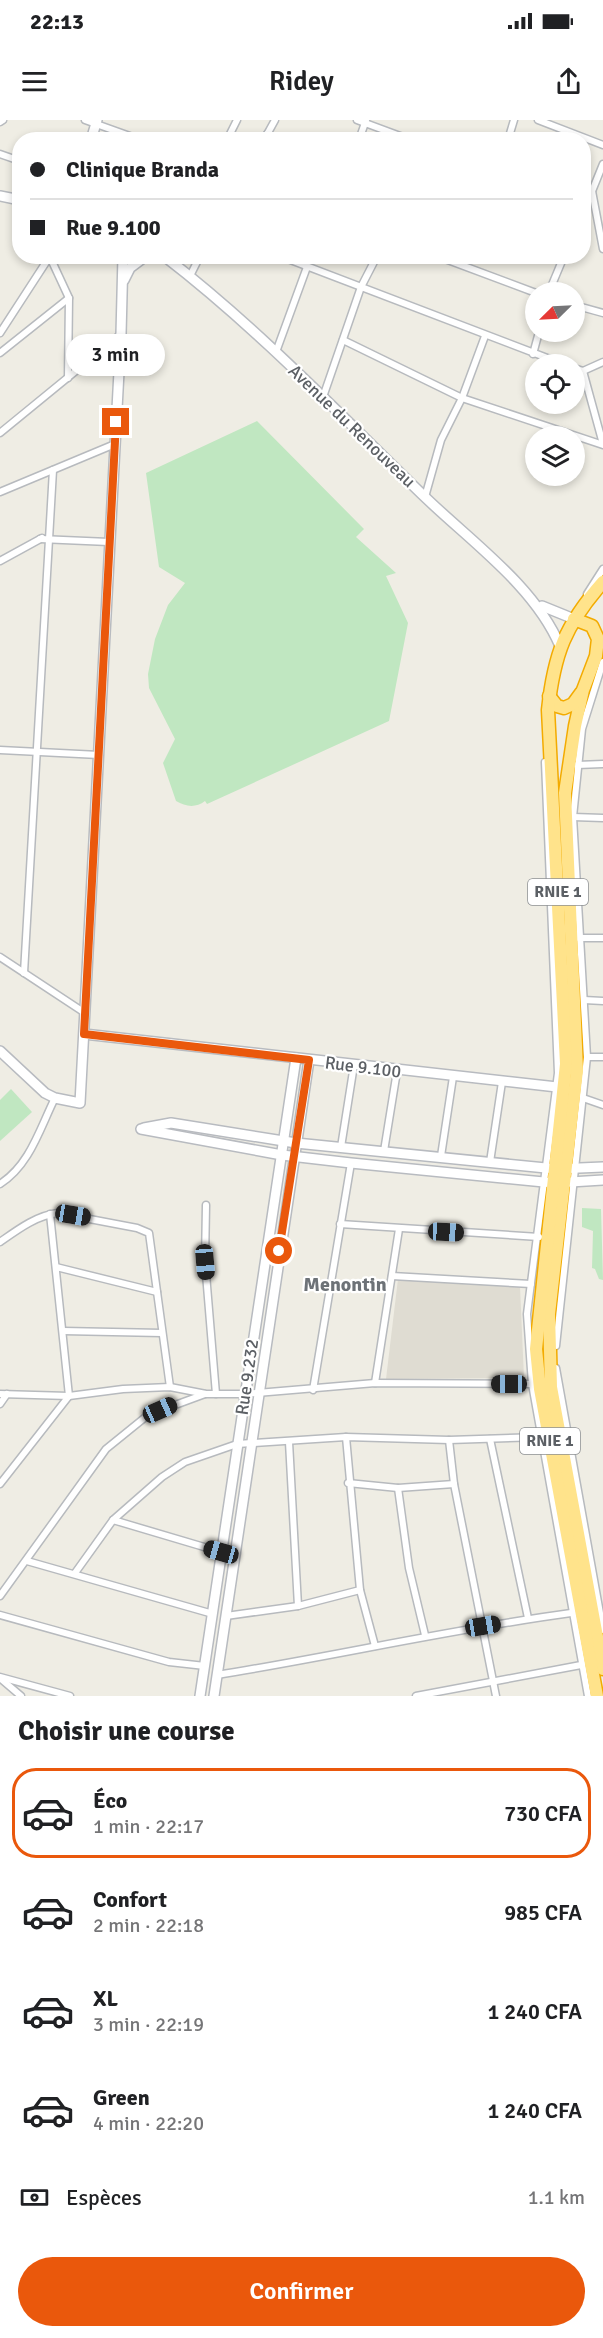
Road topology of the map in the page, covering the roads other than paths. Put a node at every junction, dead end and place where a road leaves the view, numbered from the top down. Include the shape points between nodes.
1 (85, 120) edge
2 (357, 120) edge
3 (538, 120) edge
4 (97, 122) edge
5 (365, 122) edge
6 (121, 132) edge
7 (391, 132) edge
8 (569, 132) edge
9 (603, 164) edge
10 (592, 191) joint
11 (591, 204) edge
12 (595, 205) junction
13 (603, 249) edge
14 (45, 264) edge
15 (53, 264) edge
16 (123, 264) edge
17 (135, 264) edge
18 (174, 264) edge
19 (197, 264) edge
20 (300, 264) edge
21 (372, 264) edge
22 (458, 264) edge
23 (561, 264) edge
24 (307, 267) junction
25 (190, 276) junction
26 (122, 282) junction
27 (553, 282) edge
28 (362, 287) junction
29 (525, 289) edge
30 (69, 298) junction
31 (585, 308) edge
32 (603, 313) edge
33 (0, 333) edge
34 (121, 334) junction
35 (485, 336) junction
36 (344, 340) junction
37 (536, 342) edge
38 (276, 352) junction
39 (0, 353) edge
40 (533, 354) joint
41 (603, 362) edge
42 (585, 370) edge
43 (68, 378) junction
44 (585, 378) edge
45 (323, 397) junction
46 (462, 398) junction
47 (0, 433) edge
48 (115, 444) junction
49 (603, 444) edge
50 (53, 470) junction
51 (0, 492) edge
52 (425, 497) junction
53 (49, 537) junction
54 (109, 542) junction
55 (0, 561) edge
56 (603, 569) edge
57 (603, 582) edge
58 (535, 601) junction
59 (577, 614) junction
60 (603, 641) edge
61 (560, 646) junction
62 (601, 663) edge
63 (583, 690) junction
64 (549, 696) junction
65 (548, 710) junction
66 (0, 750) edge
67 (35, 751) junction
68 (99, 755) junction
69 (603, 764) edge
70 (577, 765) junction
71 (573, 817) junction
72 (603, 818) edge
73 (579, 938) junction
74 (603, 938) edge
75 (0, 957) edge
76 (24, 974) junction
77 (584, 1000) junction
78 (603, 1001) edge
79 (85, 1013) junction
80 (84, 1034) junction
81 (0, 1051) edge
82 (587, 1057) junction
83 (296, 1058) junction
84 (603, 1058) edge
85 (309, 1060) junction
86 (354, 1065) junction
87 (397, 1071) junction
88 (453, 1077) junction
89 (502, 1082) junction
90 (557, 1087) junction
91 (55, 1098) junction
92 (583, 1098) junction
93 (603, 1105) edge
94 (216, 1130) junction
95 (284, 1141) junction
96 (214, 1143) junction
97 (296, 1143) junction
98 (341, 1147) junction
99 (384, 1152) junction
100 (282, 1155) junction
101 (294, 1156) junction
102 (441, 1156) junction
103 (490, 1162) junction
104 (351, 1163) junction
105 (603, 1167) edge
106 (561, 1168) junction
107 (603, 1180) edge
108 (560, 1183) junction
109 (0, 1184) edge
110 (206, 1205) dead end
111 (50, 1214) junction
112 (340, 1224) junction
113 (399, 1229) junction
114 (539, 1237) junction
115 (0, 1242) edge
116 (56, 1267) junction
117 (392, 1276) junction
118 (531, 1284) junction
119 (157, 1292) junction
120 (63, 1331) junction
121 (162, 1333) junction
122 (375, 1383) junction
123 (532, 1384) junction
124 (170, 1387) junction
125 (313, 1390) junction
126 (257, 1393) junction
127 (4, 1394) edge
128 (206, 1394) junction
129 (216, 1394) junction
130 (244, 1394) junction
131 (69, 1396) junction
132 (0, 1404) edge
133 (346, 1437) junction
134 (541, 1437) junction
135 (490, 1439) junction
136 (449, 1440) junction
137 (250, 1442) junction
138 (289, 1442) junction
139 (237, 1444) junction
140 (348, 1483) junction
141 (0, 1484) edge
142 (454, 1484) junction
143 (399, 1488) junction
144 (113, 1520) junction
145 (221, 1552) junction
146 (27, 1561) junction
147 (75, 1573) junction
148 (360, 1590) junction
149 (0, 1596) edge
150 (298, 1606) junction
151 (571, 1613) junction
152 (213, 1614) junction
153 (0, 1615) edge
154 (226, 1617) junction
155 (528, 1618) junction
156 (483, 1626) junction
157 (603, 1630) edge
158 (425, 1635) junction
159 (375, 1646) junction
160 (580, 1665) junction
161 (205, 1666) junction
162 (603, 1669) edge
163 (217, 1675) junction
164 (0, 1678) edge
165 (494, 1682) junction
166 (21, 1696) edge
167 (70, 1696) edge
168 (200, 1696) edge
169 (214, 1696) edge
170 (416, 1696) edge
171 (496, 1696) edge
172 (588, 1696) edge
173 (597, 1696) edge

1 - 4 street
2 - 5 street
3 - 8 street
4 - 6 street
5 - 7 street
9 - 10 street
10 - 12 street
11 - 12 street
12 - 13 street
14 - 33 street
15 - 30 street
16 - 26 street
17 - 26 street
18 - 25 street, Avenue du Renouveau
19 - 25 street
20 - 24 street
21 - 28 street
22 - 29 street
23 - 27 street
24 - 28 street
24 - 38 street
25 - 38 street, Avenue du Renouveau
26 - 34 street
28 - 35 street
28 - 36 street
30 - 39 street
30 - 43 street
31 - 32 street
34 - 43 street
34 - 48 street
35 - 40 street
35 - 46 street
36 - 45 street
36 - 46 street
37 - 40 street
38 - 45 street, Avenue du Renouveau
41 - 42 street
43 - 47 street
44 - 49 street
45 - 52 street, Avenue du Renouveau
46 - 49 street
46 - 52 street via 441,440
48 - 50 street
48 - 54 street
50 - 51 street
50 - 53 street
52 - 58 street, Avenue du Renouveau
53 - 54 street
53 - 55 street
53 - 67 street
54 - 68 street
56 - 59 street
57 - 59 highway, RNIE 1
58 - 59 street, Avenue du Renouveau via 550,611
58 - 61 street, Avenue du Renouveau
59 - 61 highway, RNIE 1
59 - 62 highway via 595,630
60 - 62 highway, RNIE 1
61 - 64 highway, RNIE 1
62 - 63 highway, RNIE 1
62 - 70 street
63 - 64 highway via 573,704 564,708 556,706
63 - 106 highway, RNIE 1 via 566,793 577,1049 576,1094
64 - 65 highway, RNIE 1
65 - 90 street via 545,770
65 - 106 highway, RNIE 1 via 566,1041
66 - 67 street
67 - 68 street
67 - 76 street
68 - 79 street
69 - 70 street
70 - 71 street
71 - 72 street
71 - 73 street
73 - 74 street
73 - 77 street
75 - 76 street
76 - 79 street
77 - 78 street
77 - 82 street
79 - 80 street
80 - 83 street, Rue 9.100
80 - 91 street via 80,1103
81 - 91 street
82 - 84 street
82 - 92 street
83 - 85 street, Rue 9.100
83 - 95 street, Rue 9.232
85 - 86 street, Rue 9.100
85 - 97 street, Rue 9.232
86 - 87 street, Rue 9.100
86 - 98 street
87 - 88 street, Rue 9.100
87 - 99 street
88 - 89 street, Rue 9.100
88 - 102 street
89 - 90 street, Rue 9.100
89 - 103 street
90 - 106 street
91 - 109 street via 24,1162
92 - 93 street
92 - 106 street
94 - 95 street
94 - 96 street
94 - 96 street via 171,1123 141,1128
95 - 97 street
95 - 100 street, Rue 9.232
96 - 100 street
97 - 98 street
97 - 101 street, Rue 9.232
98 - 99 street
99 - 102 street
100 - 101 street
100 - 130 street, Rue 9.232
101 - 104 street
101 - 126 street, Rue 9.232
102 - 103 street
103 - 106 street
104 - 108 street
104 - 112 street
105 - 106 street
106 - 108 highway, RNIE 1
106 - 108 street
107 - 108 street
108 - 114 street
108 - 157 street via 556,1372
108 - 162 highway, RNIE 1 via 549,1314 549,1369
108 - 173 highway, RNIE 1 via 538,1313 538,1368
110 - 129 street via 205,1262
111 - 115 street
111 - 116 street
111 - 119 street via 81,1216 149,1233
112 - 113 street
112 - 125 street
113 - 114 street
113 - 117 street
114 - 118 street
116 - 119 street
116 - 120 street
117 - 118 street
117 - 122 street
118 - 123 street via 527,1314
119 - 121 street
120 - 121 street
120 - 131 street
121 - 124 street
122 - 123 street
122 - 125 street
123 - 134 street
124 - 128 street
124 - 131 street
125 - 126 street
126 - 130 street
126 - 137 street, Rue 9.232
127 - 131 street
127 - 132 street
128 - 129 street
128 - 146 street via 148,1415 121,1434 94,1463
129 - 130 street
130 - 139 street, Rue 9.232
131 - 141 street
133 - 136 street
133 - 138 street
133 - 140 street
134 - 135 street
134 - 151 street
135 - 136 street
135 - 155 street
136 - 142 street
137 - 138 street
137 - 139 street
137 - 154 street, Rue 9.232
138 - 150 street
139 - 144 street via 173,1469
139 - 145 street, Rue 9.232
140 - 143 street
140 - 148 street
142 - 143 street
142 - 156 street
143 - 158 street via 409,1568
144 - 145 street
144 - 147 street
145 - 152 street, Rue 9.232
146 - 147 street
146 - 149 street
147 - 152 street
148 - 150 street
148 - 159 street
150 - 154 street
151 - 155 street
151 - 160 street
152 - 161 street, Rue 9.232
153 - 161 street via 170,1662
154 - 163 street, Rue 9.232
155 - 156 street
156 - 158 street
156 - 165 street
158 - 159 street
159 - 163 street
160 - 165 street
160 - 172 street
161 - 168 street, Rue 9.232
163 - 169 street, Rue 9.232
164 - 166 street
164 - 167 street
165 - 170 street
165 - 171 street

